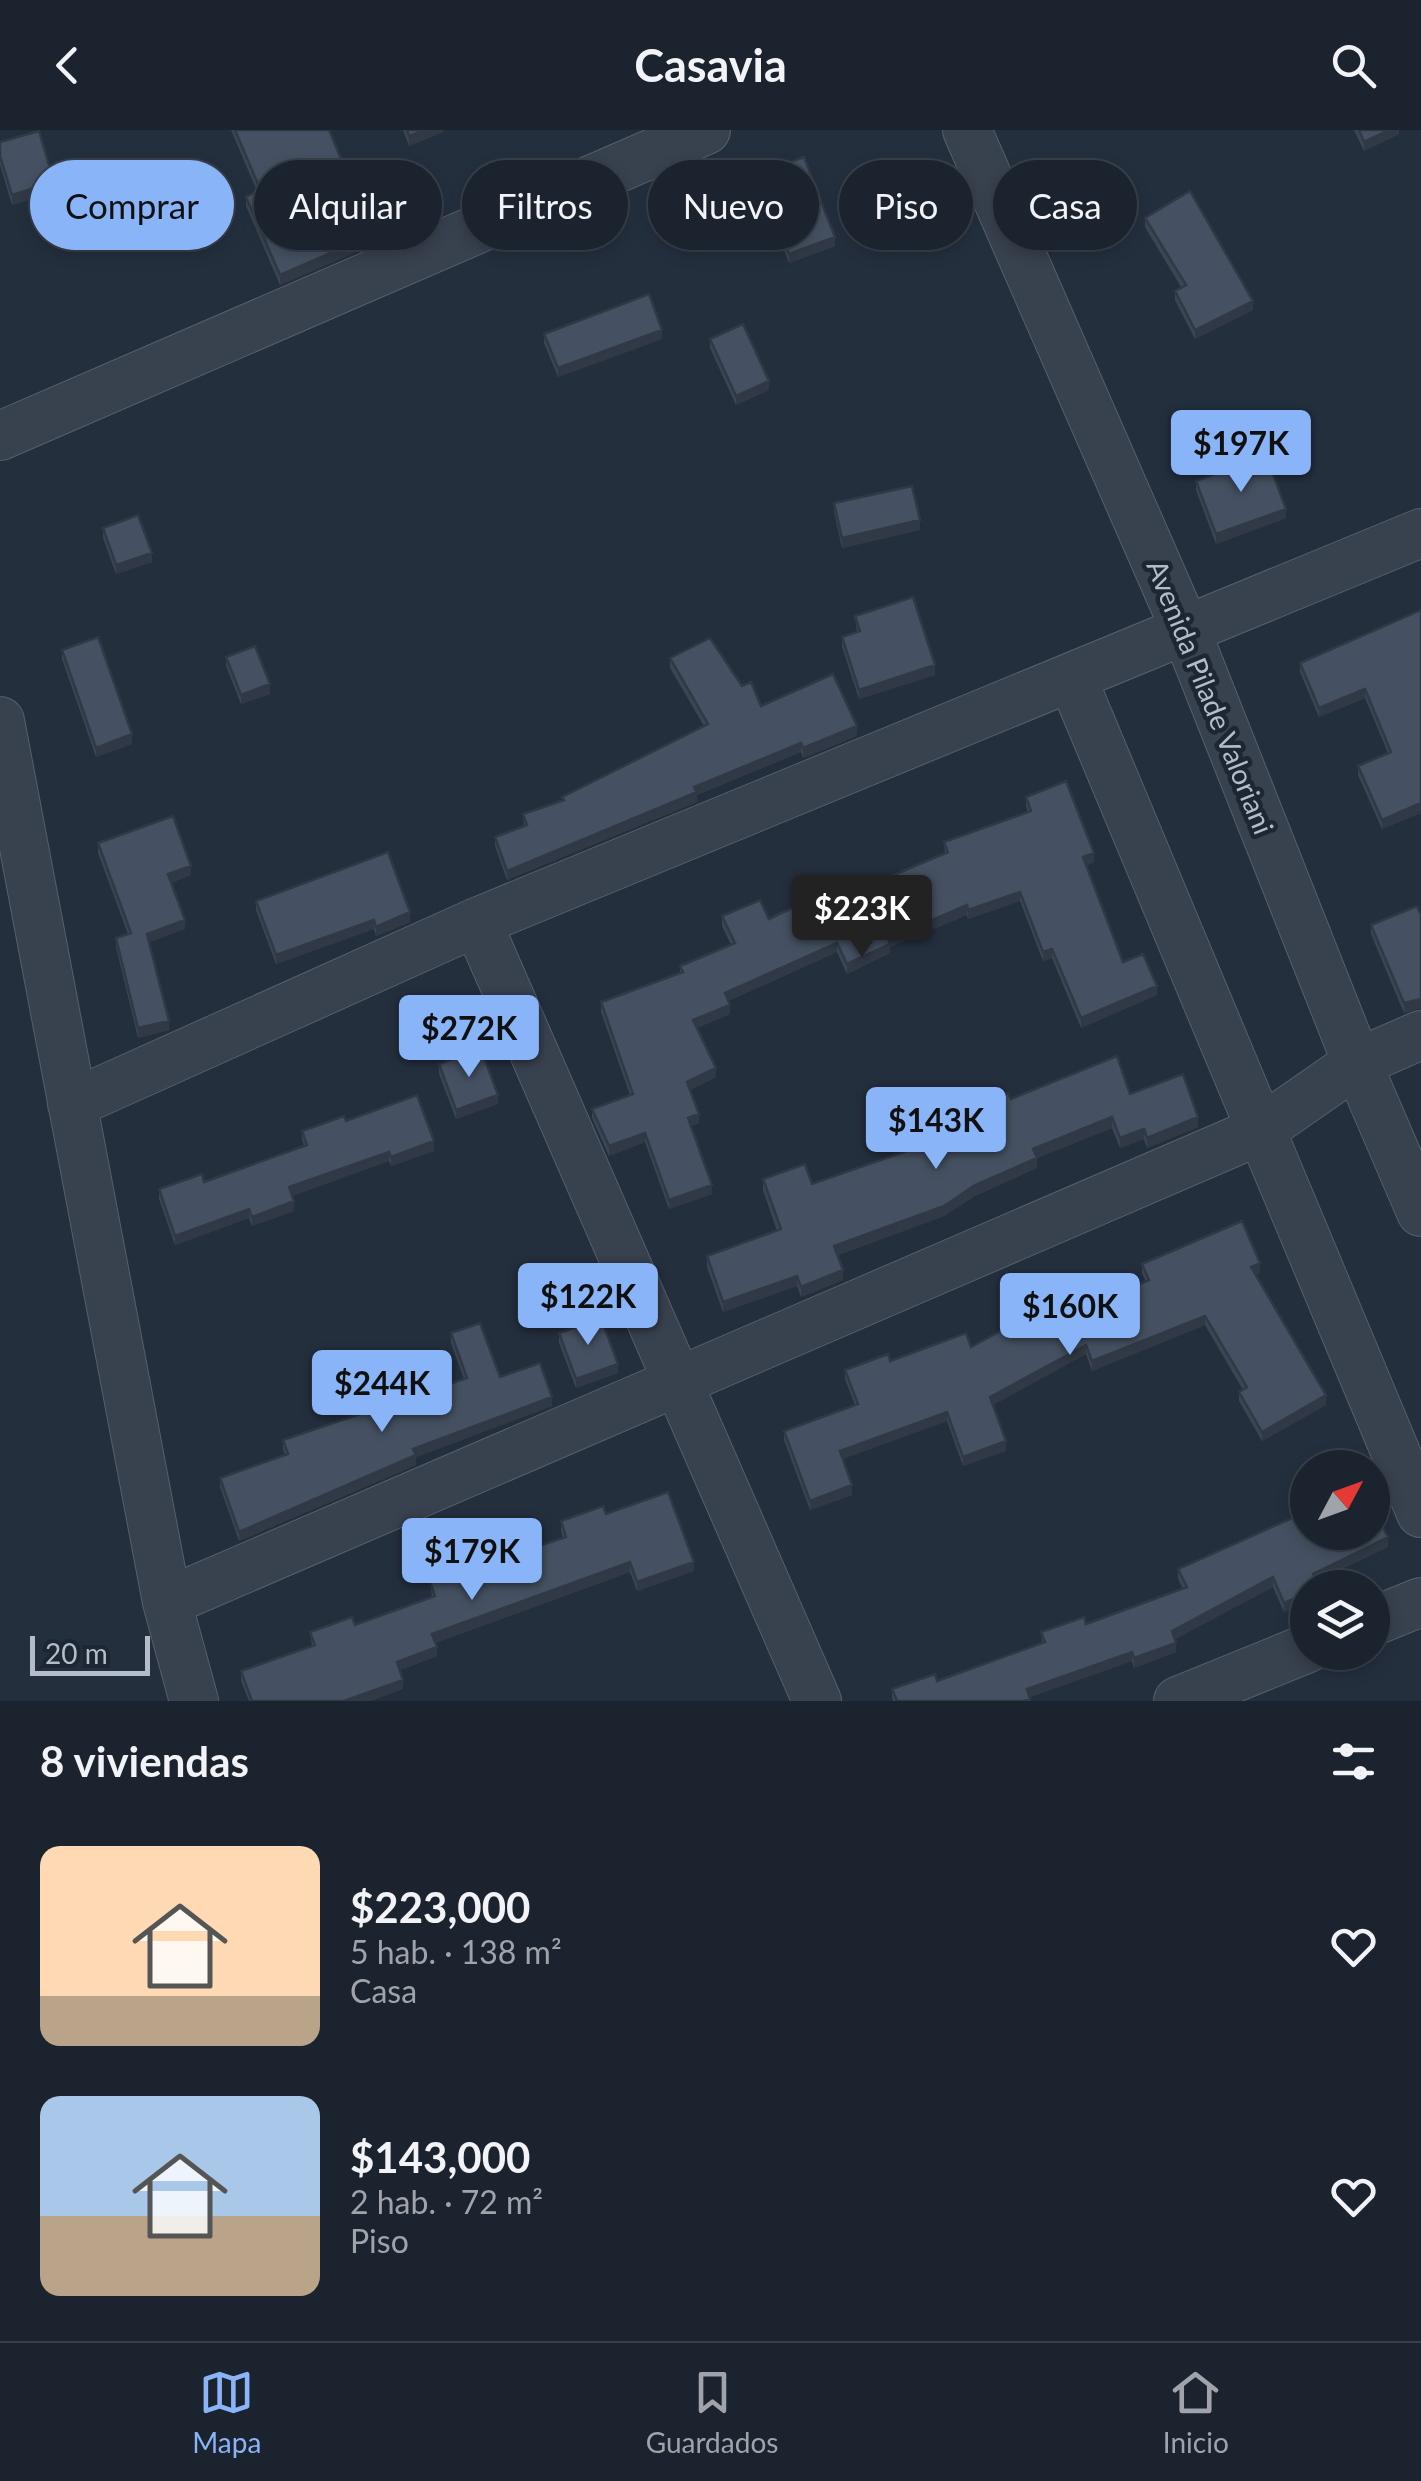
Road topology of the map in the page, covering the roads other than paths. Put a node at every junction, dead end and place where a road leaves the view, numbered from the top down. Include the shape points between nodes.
1 (706, 130) edge
2 (968, 130) edge
3 (0, 436) edge
4 (1421, 533) edge
5 (1186, 631) junction
6 (1072, 678) junction
7 (0, 721) edge
8 (477, 922) junction
9 (1421, 1035) edge
10 (1357, 1063) junction
11 (72, 1104) junction
12 (1259, 1131) junction
13 (1421, 1212) edge
14 (678, 1382) junction
15 (1421, 1513) edge
16 (167, 1602) junction
17 (1421, 1602) edge
18 (1390, 1615) edge
19 (1290, 1655) edge
20 (194, 1701) edge
21 (816, 1701) edge
22 (1178, 1701) edge

1 - 3 street
2 - 5 street, Avenida Pilade Valoriani
4 - 5 street
5 - 6 street
5 - 10 street, Avenida Pilade Valoriani
6 - 8 street
6 - 12 street
7 - 11 street
8 - 11 street
8 - 14 street
9 - 10 street
10 - 12 street
10 - 13 street, Avenida Pilade Valoriani
11 - 16 street
12 - 14 street
12 - 15 street
14 - 16 street
14 - 21 street
16 - 20 street
17 - 18 street
19 - 22 street

